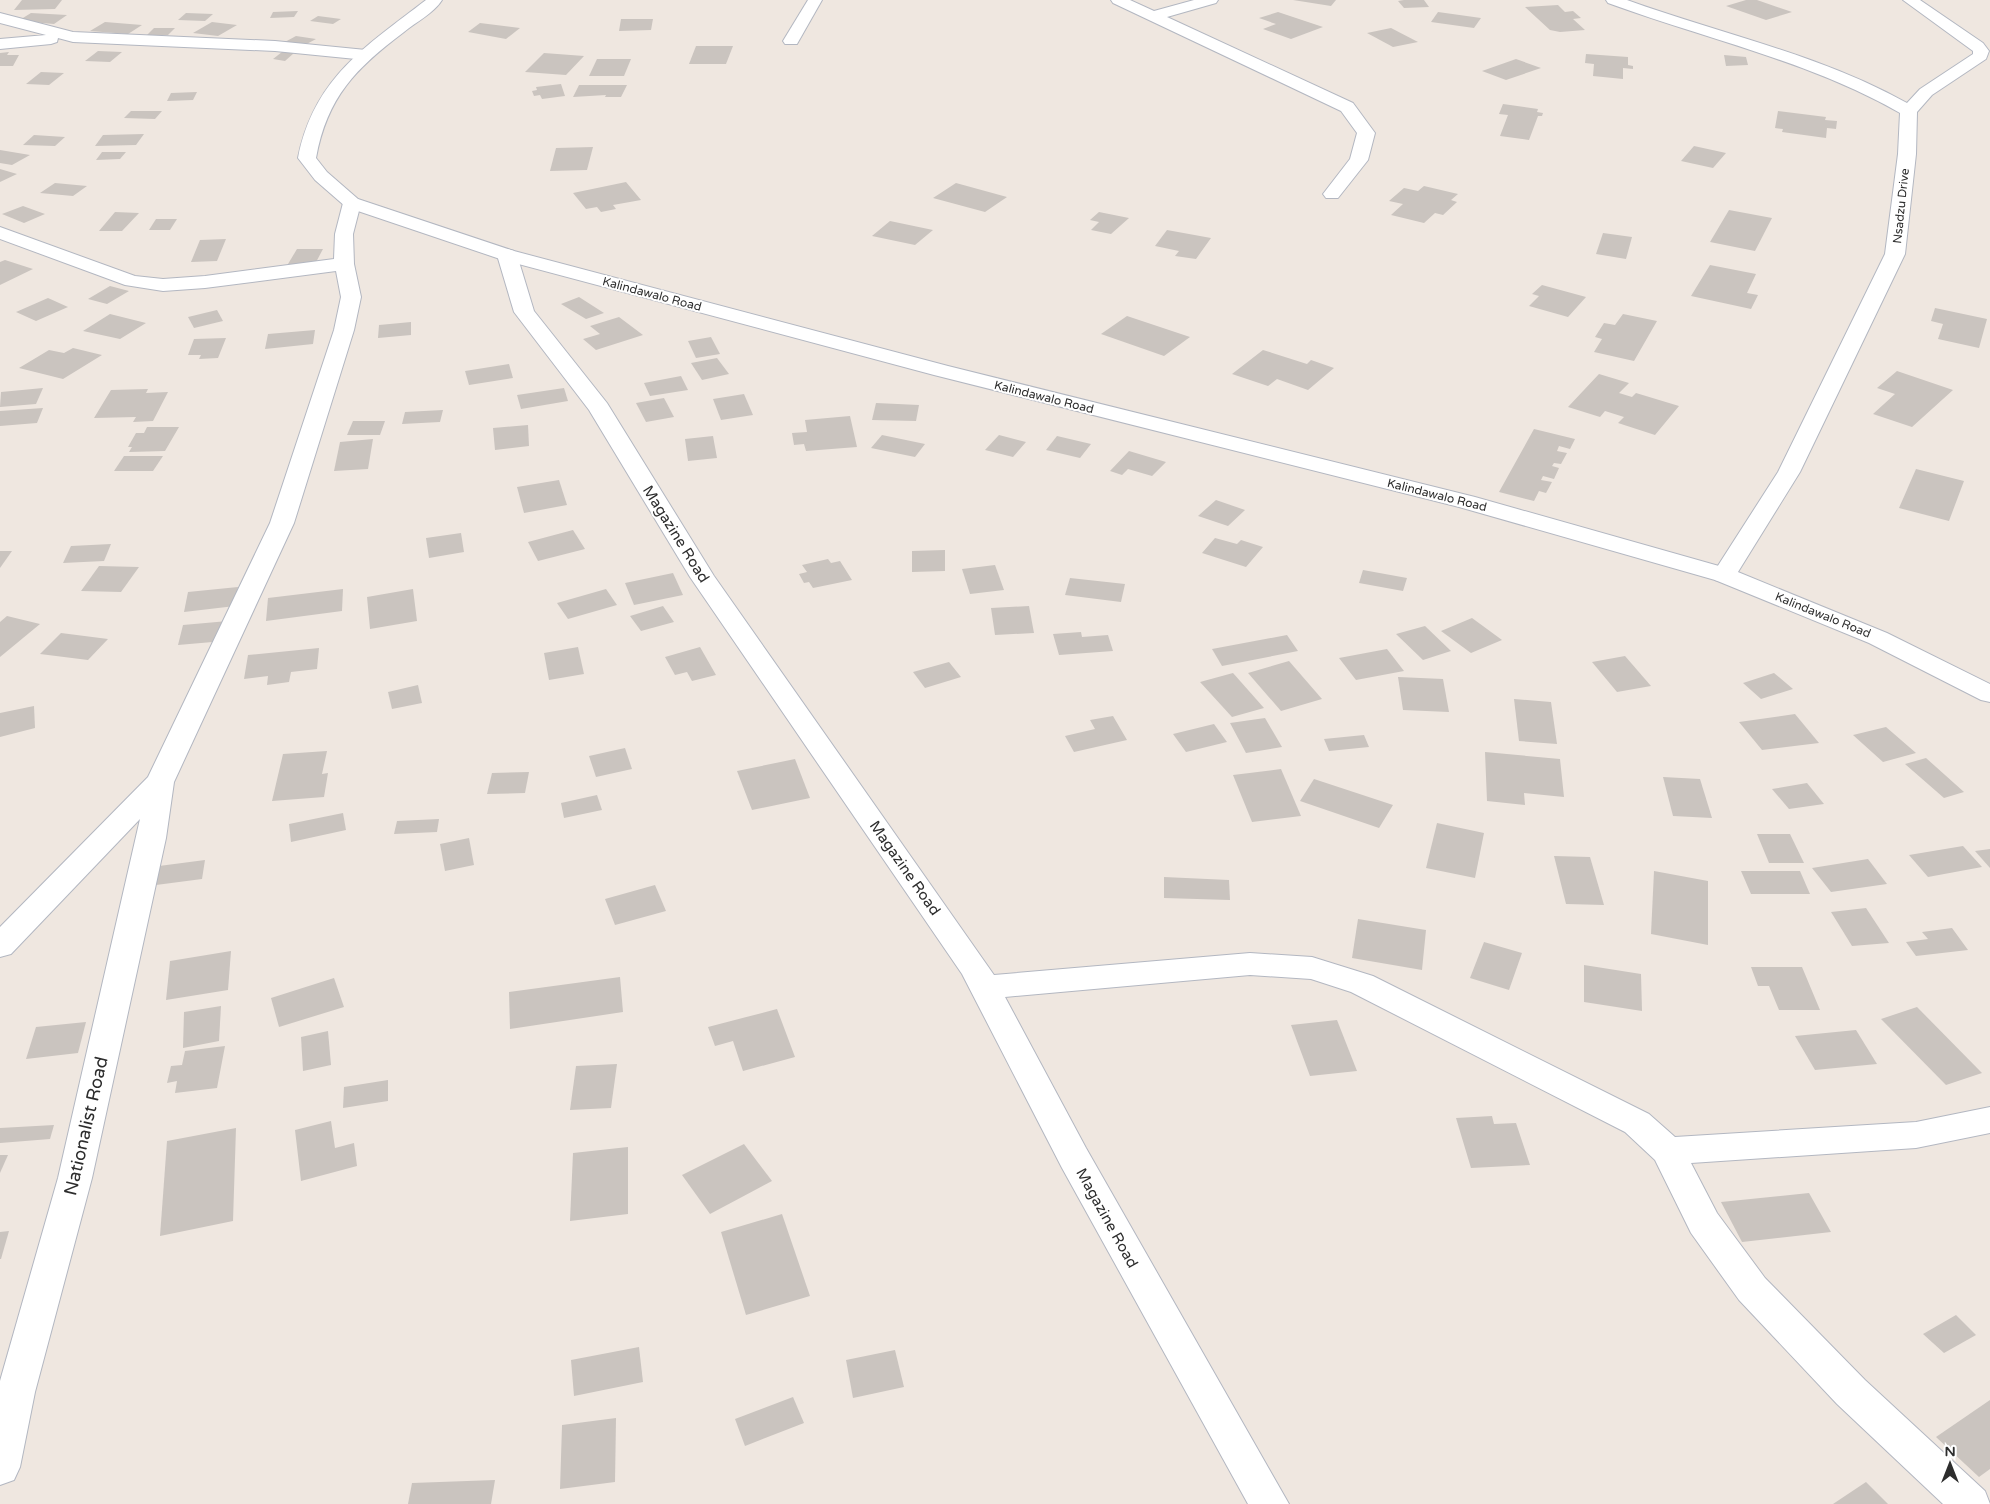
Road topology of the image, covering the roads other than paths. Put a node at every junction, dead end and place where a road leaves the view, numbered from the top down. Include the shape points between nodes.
1 (435, 0) edge
2 (815, 0) edge
3 (1118, 0) edge
4 (1211, 0) edge
5 (1613, 0) edge
6 (1910, 0) edge
7 (1154, 16) junction
8 (0, 18) edge
9 (73, 36) junction
10 (791, 41) dead end
11 (0, 44) edge
12 (366, 55) junction
13 (1909, 111) junction
14 (1332, 194) dead end
15 (352, 203) junction
16 (0, 233) edge
17 (26, 243) junction
18 (0, 255) edge
19 (508, 255) junction
20 (344, 264) junction
21 (1724, 575) junction
22 (1990, 694) edge
23 (160, 782) junction
24 (0, 946) edge
25 (984, 986) junction
26 (1990, 1120) edge
27 (1668, 1151) junction
28 (0, 1467) edge
29 (1269, 1504) edge
30 (1971, 1504) edge

1 - 12 street, Kalindawalo Road
2 - 10 street
3 - 7 street
4 - 7 street
5 - 13 street via 1661,19 1833,72 1878,92
6 - 13 street via 1981,51 1980,56 1926,92
7 - 14 street via 1347,108 1366,133 1359,160
8 - 9 street
9 - 11 street
9 - 12 street via 266,45
12 - 15 street, Kalindawalo Road via 335,86 316,116 308,138 306,158
13 - 21 street, Nsadzu Drive via 1895,254 1789,472
15 - 19 street, Kalindawalo Road
15 - 20 street via 344,234
16 - 17 street
17 - 18 street
17 - 20 street via 132,281 163,285
19 - 21 street, Kalindawalo Road via 940,371 1467,502
19 - 25 street, Magazine Road via 524,312 599,408 702,577 970,961
20 - 23 street via 351,297 344,330 282,523
21 - 22 street, Kalindawalo Road via 1878,638
23 - 24 street
23 - 28 street, Nationalist Road via 152,838 74,1178 16,1392
25 - 27 street via 1250,964 1312,968 1362,984 1637,1123
25 - 29 street, Magazine Road via 1074,1158
26 - 27 street via 1916,1135
27 - 30 street via 1704,1223 1752,1289 1851,1392

